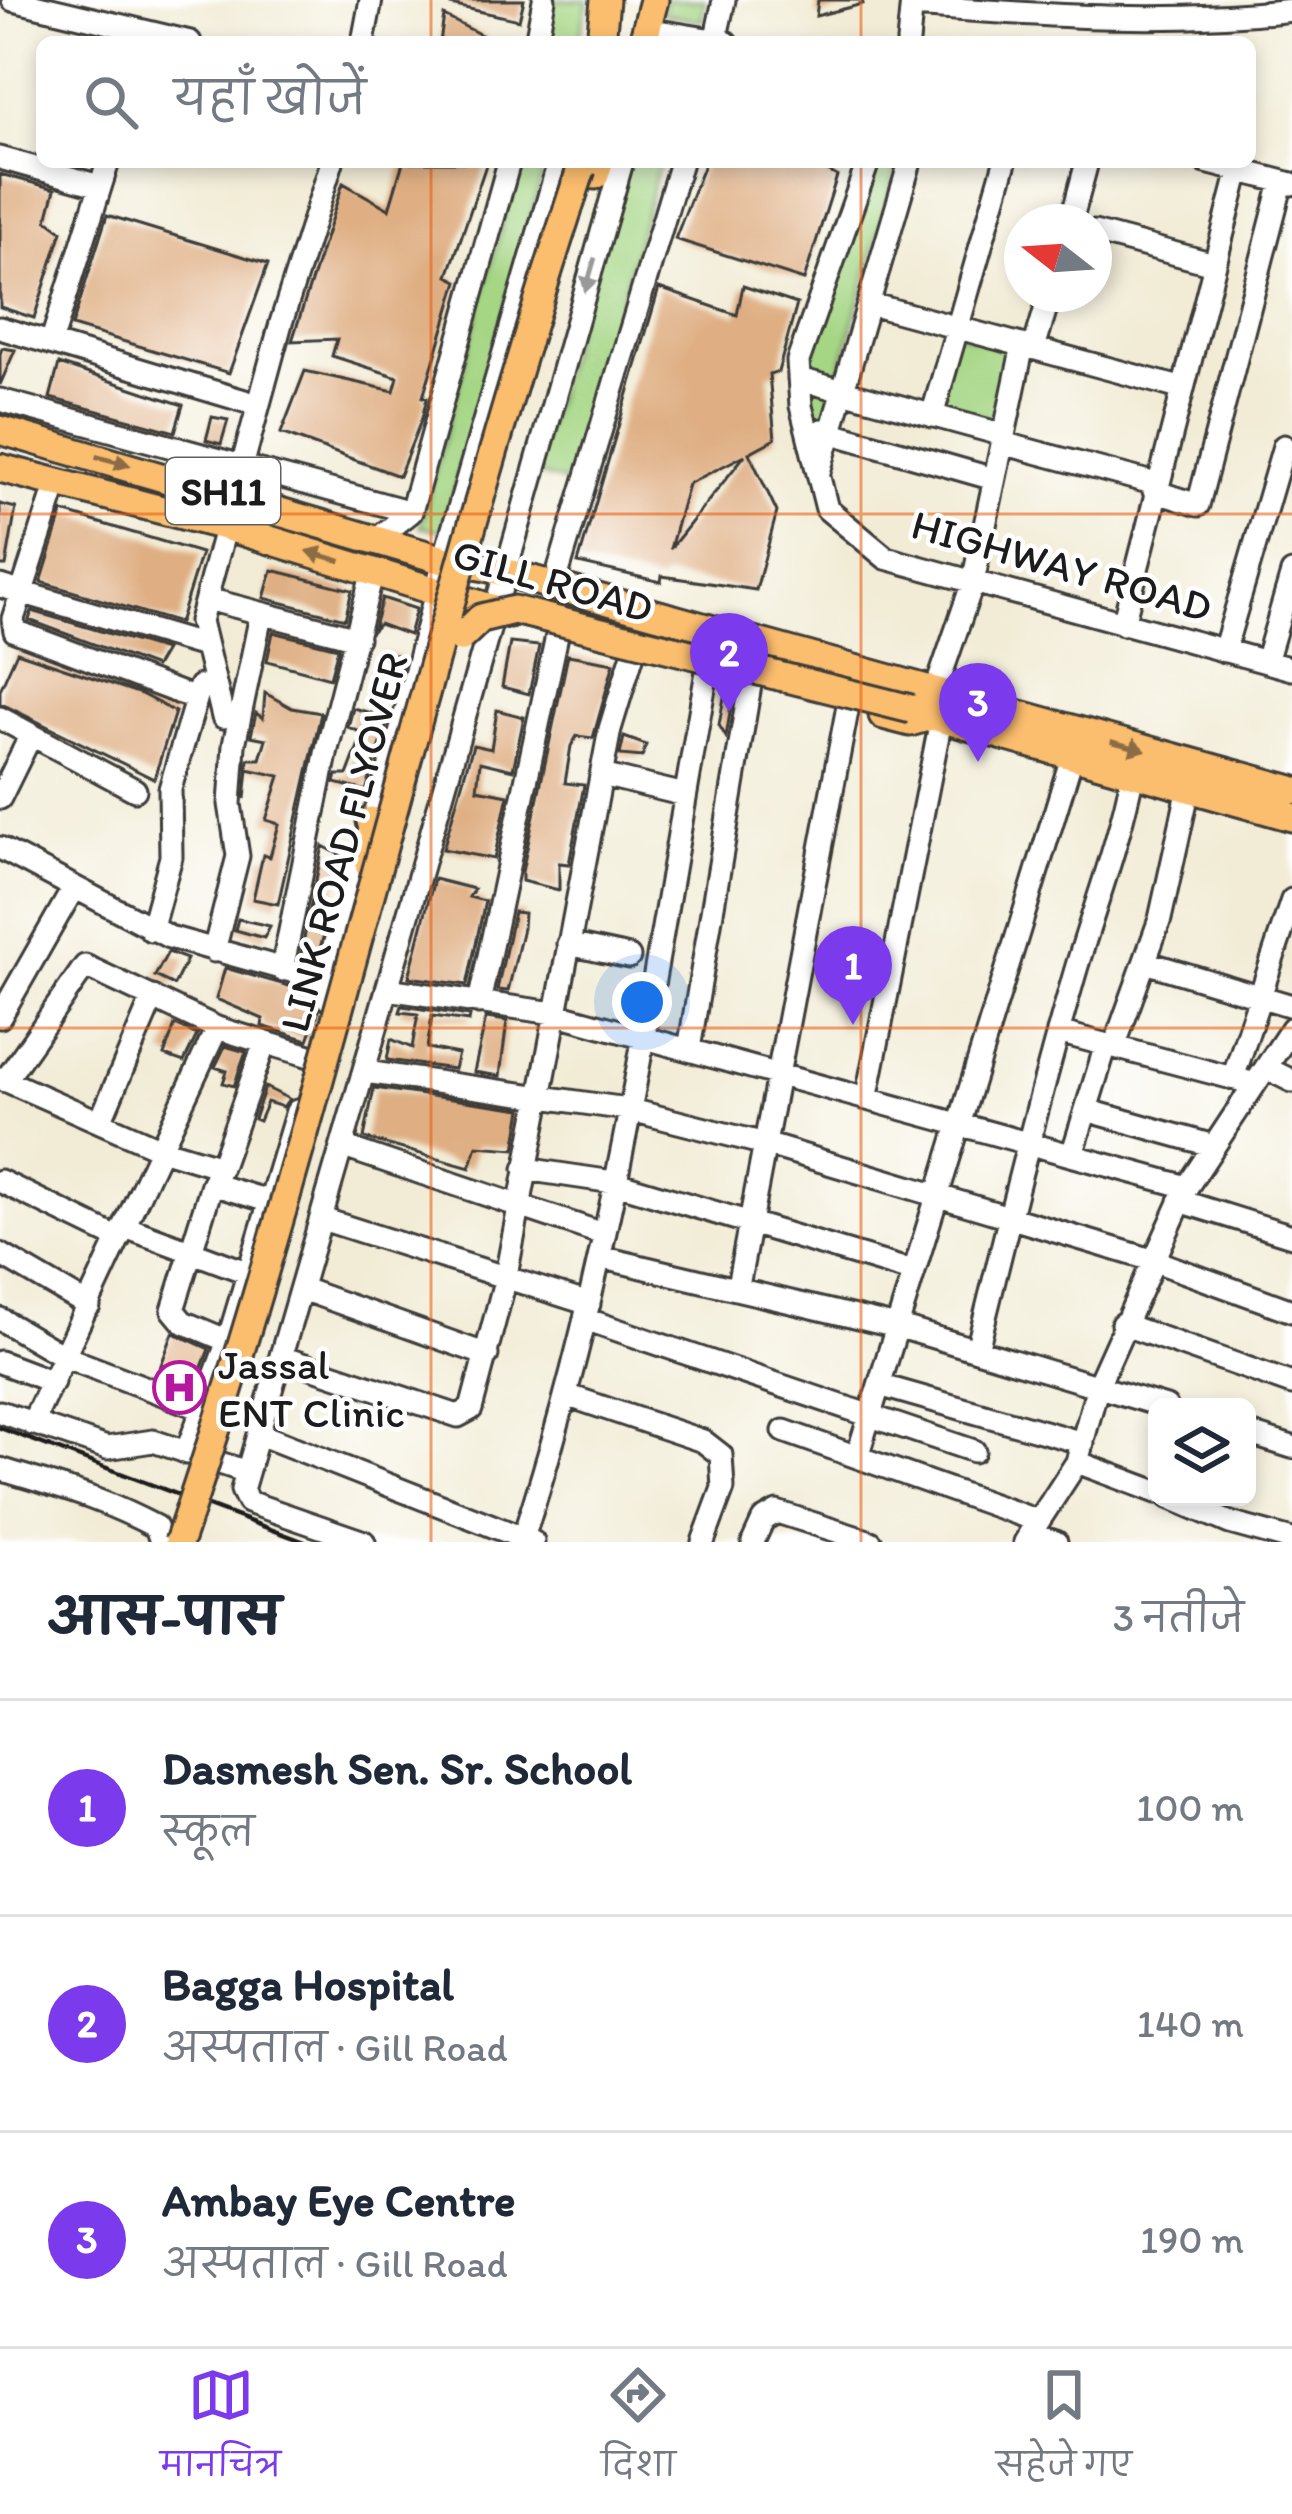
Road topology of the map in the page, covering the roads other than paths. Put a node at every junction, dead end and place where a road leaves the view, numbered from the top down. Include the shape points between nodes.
1 (14, 0) edge
2 (370, 0) edge
3 (544, 0) edge
4 (601, 0) edge
5 (620, 0) edge
6 (638, 0) edge
7 (654, 0) edge
8 (666, 0) edge
9 (724, 0) edge
10 (912, 3) edge
11 (95, 9) edge
12 (1292, 10) edge
13 (146, 36) edge
14 (364, 36) edge
15 (537, 36) edge
16 (591, 36) edge
17 (601, 36) edge
18 (613, 36) edge
19 (631, 36) edge
20 (652, 36) edge
21 (653, 36) edge
22 (720, 36) edge
23 (909, 36) edge
24 (0, 158) edge
25 (106, 168) edge
26 (330, 168) edge
27 (507, 168) edge
28 (557, 168) edge
29 (581, 168) edge
30 (597, 168) edge
31 (620, 168) edge
32 (679, 168) edge
33 (866, 168) edge
34 (908, 168) edge
35 (1003, 168) edge
36 (1085, 168) edge
37 (1231, 168) edge
38 (1239, 170) junction
39 (1287, 183) edge
40 (100, 187) junction
41 (1076, 204) edge
42 (1112, 237) edge
43 (1214, 264) junction
44 (870, 304) junction
45 (1042, 312) edge
46 (956, 327) junction
47 (0, 328) edge
48 (51, 343) junction
49 (1028, 346) junction
50 (799, 379) junction
51 (1180, 388) junction
52 (843, 392) junction
53 (0, 400) edge
54 (258, 405) junction
55 (932, 416) junction
56 (805, 425) junction
57 (0, 430) edge
58 (831, 433) junction
59 (1003, 439) junction
60 (1284, 446) dead end
61 (243, 464) junction
62 (0, 468) edge
63 (817, 479) junction
64 (994, 479) junction
65 (57, 482) junction
66 (1155, 487) junction
67 (236, 495) junction
68 (411, 512) junction
69 (228, 527) junction
70 (377, 539) junction
71 (444, 560) junction
72 (373, 571) junction
73 (1292, 573) edge
74 (506, 575) junction
75 (973, 582) junction
76 (10, 589) edge
77 (553, 589) junction
78 (436, 591) junction
79 (207, 599) junction
80 (498, 610) junction
81 (261, 614) junction
82 (1123, 623) junction
83 (559, 626) junction
84 (357, 638) junction
85 (460, 638) junction
86 (205, 646) junction
87 (635, 647) junction
88 (1224, 651) junction
89 (1266, 662) junction
90 (708, 666) junction
91 (1292, 669) edge
92 (209, 674) junction
93 (751, 679) junction
94 (196, 699) junction
95 (848, 706) junction
96 (929, 710) junction
97 (223, 717) dead end
98 (0, 718) edge
99 (31, 735) junction
100 (1073, 754) junction
101 (1133, 772) junction
102 (602, 775) junction
103 (1189, 788) junction
104 (135, 790) dead end
105 (1292, 790) edge
106 (685, 795) junction
107 (0, 798) edge
108 (1292, 817) edge
109 (371, 821) junction
110 (0, 848) edge
111 (73, 889) junction
112 (1292, 900) edge
113 (152, 930) junction
114 (568, 944) junction
115 (214, 951) junction
116 (628, 957) dead end
117 (1145, 962) junction
118 (282, 970) junction
119 (344, 976) junction
120 (387, 989) junction
121 (1260, 996) junction
122 (153, 998) junction
123 (479, 1003) junction
124 (1292, 1006) edge
125 (554, 1013) junction
126 (0, 1016) edge
127 (217, 1028) junction
128 (1292, 1028) edge
129 (1058, 1032) junction
130 (643, 1036) junction
131 (264, 1045) junction
132 (1110, 1046) junction
133 (689, 1048) junction
134 (314, 1057) junction
135 (364, 1072) junction
136 (779, 1072) junction
137 (1251, 1076) junction
138 (3, 1079) edge
139 (1292, 1081) edge
140 (537, 1094) junction
141 (867, 1095) junction
142 (628, 1110) junction
143 (1086, 1110) junction
144 (100, 1122) junction
145 (961, 1122) junction
146 (1026, 1142) junction
147 (765, 1144) junction
148 (1214, 1146) junction
149 (344, 1147) junction
150 (160, 1149) junction
151 (1072, 1155) junction
152 (280, 1163) junction
153 (525, 1168) junction
154 (335, 1175) junction
155 (217, 1176) junction
156 (0, 1181) edge
157 (613, 1182) junction
158 (1184, 1194) junction
159 (938, 1196) junction
160 (268, 1201) junction
161 (519, 1205) junction
162 (322, 1219) junction
163 (1008, 1219) junction
164 (750, 1221) junction
165 (122, 1233) junction
166 (603, 1234) junction
167 (1292, 1236) edge
168 (189, 1250) junction
169 (0, 1254) edge
170 (600, 1257) junction
171 (1152, 1260) junction
172 (914, 1272) junction
173 (249, 1273) junction
174 (506, 1281) junction
175 (738, 1286) junction
176 (302, 1289) junction
177 (88, 1306) junction
178 (587, 1311) junction
179 (1292, 1311) edge
180 (0, 1319) edge
181 (1122, 1324) junction
182 (897, 1326) junction
183 (228, 1341) junction
184 (977, 1350) junction
185 (487, 1355) junction
186 (65, 1357) junction
187 (281, 1358) junction
188 (0, 1362) edge
189 (53, 1382) junction
190 (1292, 1384) edge
191 (879, 1385) junction
192 (1098, 1385) junction
193 (568, 1396) junction
194 (1148, 1401) edge
195 (202, 1409) junction
196 (0, 1412) edge
197 (869, 1418) junction
198 (32, 1424) junction
199 (784, 1431) dead end
200 (259, 1434) junction
201 (1256, 1436) edge
202 (1292, 1448) edge
203 (974, 1451) dead end
204 (1080, 1452) junction
205 (186, 1453) junction
206 (856, 1457) junction
207 (0, 1469) edge
208 (247, 1472) junction
209 (1148, 1487) edge
210 (1183, 1506) edge
211 (1031, 1532) edge
212 (1226, 1533) edge
213 (356, 1539) edge
214 (528, 1540) edge
215 (1292, 1540) edge
216 (161, 1542) edge
217 (179, 1542) edge
218 (197, 1542) edge
219 (704, 1542) edge
220 (753, 1542) edge
221 (871, 1542) edge
222 (1056, 1542) edge

1 - 11 street
2 - 14 street
3 - 15 street
4 - 16 street
4 - 17 main road
5 - 18 main road
6 - 19 main road
7 - 20 main road
8 - 21 street
9 - 22 street
10 - 12 street via 1108,20
10 - 23 street
11 - 13 street
24 - 40 street
25 - 40 street
26 - 54 street
27 - 68 street
28 - 71 street
29 - 119 main road, LINK ROAD FLYOVER, bridge via 497,433
30 - 85 main road, LINK ROAD FLYOVER
31 -> 74 street
32 - 77 street
33 - 50 street, HIGHWAY ROAD via 798,361
34 - 44 street
35 - 46 street
36 - 41 street
37 - 38 street
38 - 39 street
38 - 43 street
39 - 66 street via 1198,505
40 - 48 street
42 - 43 street
43 - 51 street
44 - 46 street
44 - 52 street
45 - 49 street
46 - 49 street
46 - 55 street
47 - 48 street
48 - 54 street
49 - 51 street
49 - 59 street
50 - 52 street
50 - 56 street, HIGHWAY ROAD
51 - 66 street
52 - 55 street
52 - 58 street
53 - 61 street
54 - 61 street
55 - 59 street
56 - 58 street
56 - 63 street, HIGHWAY ROAD
57 -> 67 main road, GILL ROAD / SH11
58 - 63 street
58 - 64 street
59 - 64 street
59 - 66 street
60 - 88 street
61 - 67 street
61 - 68 street
62 - 65 main road, GILL ROAD / SH11
63 - 75 street, HIGHWAY ROAD via 827,509 886,558
64 - 75 street
65 - 69 main road, GILL ROAD / SH11
65 - 76 street
66 - 82 street
67 - 69 street
67 - 70 main road, GILL ROAD / SH11
68 - 70 street
72 -> 69 main road, GILL ROAD / SH11
69 - 79 street
70 - 71 main road, GILL ROAD / SH11
71 - 74 main road, GILL ROAD / SH11
71 - 78 street
72 - 78 main road, GILL ROAD / SH11
72 - 84 street
73 - 89 street
74 - 77 main road, GILL ROAD / SH11
74 - 80 street
75 - 82 street, HIGHWAY ROAD
75 - 96 street
76 - 86 street
76 - 94 street via 20,635
77 - 96 main road, GILL ROAD / SH11
78 - 80 main road, GILL ROAD / SH11
78 - 109 street
79 - 81 street
79 - 86 street via 200,621
80 - 83 main road, GILL ROAD / SH11
80 - 120 street
81 - 84 street
81 - 115 street via 233,746 238,856
82 - 88 street, HIGHWAY ROAD
83 - 87 main road, GILL ROAD / SH11
83 - 123 street
84 - 118 street
85 - 96 main road, bridge via 481,617 514,610
85 - 218 main road, LINK ROAD FLYOVER via 278,1291
86 - 92 street
87 - 90 main road, GILL ROAD / SH11
87 - 102 street
88 - 89 street, HIGHWAY ROAD
89 - 91 street, HIGHWAY ROAD
90 - 93 main road, GILL ROAD / SH11
90 - 106 street
92 - 94 street
92 - 97 street
93 - 95 main road, GILL ROAD / SH11
93 - 133 street
94 - 113 street via 170,789 171,857
95 - 96 main road, GILL ROAD / SH11 via 910,722
95 - 136 street
96 - 100 main road, GILL ROAD / SH11
96 -> 105 main road, GILL ROAD / SH11
96 - 141 street
98 - 99 street
99 - 104 street
99 - 107 street
100 - 101 main road, GILL ROAD / SH11
100 - 145 street
101 - 103 main road, GILL ROAD / SH11
101 - 129 street via 1119,847
102 - 106 street
102 - 114 street
103 - 108 main road, GILL ROAD / SH11
103 - 117 street
106 - 130 street
109 - 119 main road, bridge via 372,852
109 - 119 street via 332,952
110 - 111 street
111 - 113 street
111 - 126 street
112 - 121 street
113 - 115 street
114 - 116 street
114 - 125 street
115 - 118 street
117 - 121 street
117 - 132 street
118 - 119 street
119 - 134 street
119 - 217 main road, LINK ROAD FLYOVER, bridge
120 - 123 street
120 - 135 street
121 - 124 street
121 - 137 street
122 - 127 street
122 - 138 street via 85,966
122 - 144 street
123 - 125 street
125 - 130 street
125 - 140 street
127 - 131 street
127 - 150 street
128 - 137 street
129 - 132 street
129 - 146 street
130 - 133 street
130 - 142 street
131 - 134 street
131 - 155 street
132 - 137 street
132 - 143 street
133 - 136 street
134 - 152 street
135 - 140 street
135 - 149 street
136 - 141 street
136 - 147 street
137 - 139 street
137 - 148 street
138 - 144 street
140 - 142 street
140 - 153 street
141 - 145 street
142 - 147 street
142 - 157 street
143 - 148 street
143 - 151 street
144 - 150 street
145 - 146 street
145 - 159 street
146 - 151 street
146 - 163 street
147 - 159 street
147 - 164 street
148 - 158 street
149 - 154 street
149 - 161 street
150 - 155 street
150 - 165 street
151 - 158 street
152 - 154 street
152 - 160 street
153 - 157 street
153 - 161 street
154 - 162 street
155 - 160 street
155 - 168 street
156 - 165 street
157 - 164 street
157 - 166 street
158 - 167 street
158 - 171 street
159 - 163 street
159 - 172 street
160 - 173 street
161 - 166 street
161 - 174 street
162 - 174 street
162 - 176 street
163 - 171 street
163 - 184 street
164 - 172 street
164 - 175 street
165 - 168 street
165 - 177 street
166 - 170 street
168 - 173 street
168 - 183 street via 173,1310
169 - 177 street
170 - 175 street
170 - 178 street
171 - 179 street
171 - 181 street
172 - 182 street
173 - 183 street
174 - 178 street
174 - 185 street
175 - 182 street
176 - 185 street
176 - 187 street
177 - 186 street
178 - 193 street
178 - 197 street
180 - 186 street
181 - 190 street
181 - 192 street
182 - 184 street
182 - 191 street
183 - 195 street
184 - 192 street
185 - 187 street via 464,1416
186 - 189 street
186 - 195 street
187 - 200 street
188 - 189 street
189 - 198 street
191 - 197 street
191 - 204 street
192 - 194 street
192 - 204 street
193 - 214 street
193 - 219 street via 703,1441 721,1455 723,1488
195 - 205 street
196 - 198 street
197 - 203 street
197 - 206 street
198 - 205 street via 106,1448 153,1441
199 - 206 street
200 - 208 street
200 - 214 street
201 - 202 street
204 - 209 street
204 - 211 street
205 - 208 street
206 - 211 street
207 - 216 street via 111,1504 156,1527
208 - 213 street via 248,1502
210 - 212 street
211 - 222 street
212 - 215 street
220 - 221 street via 777,1512

